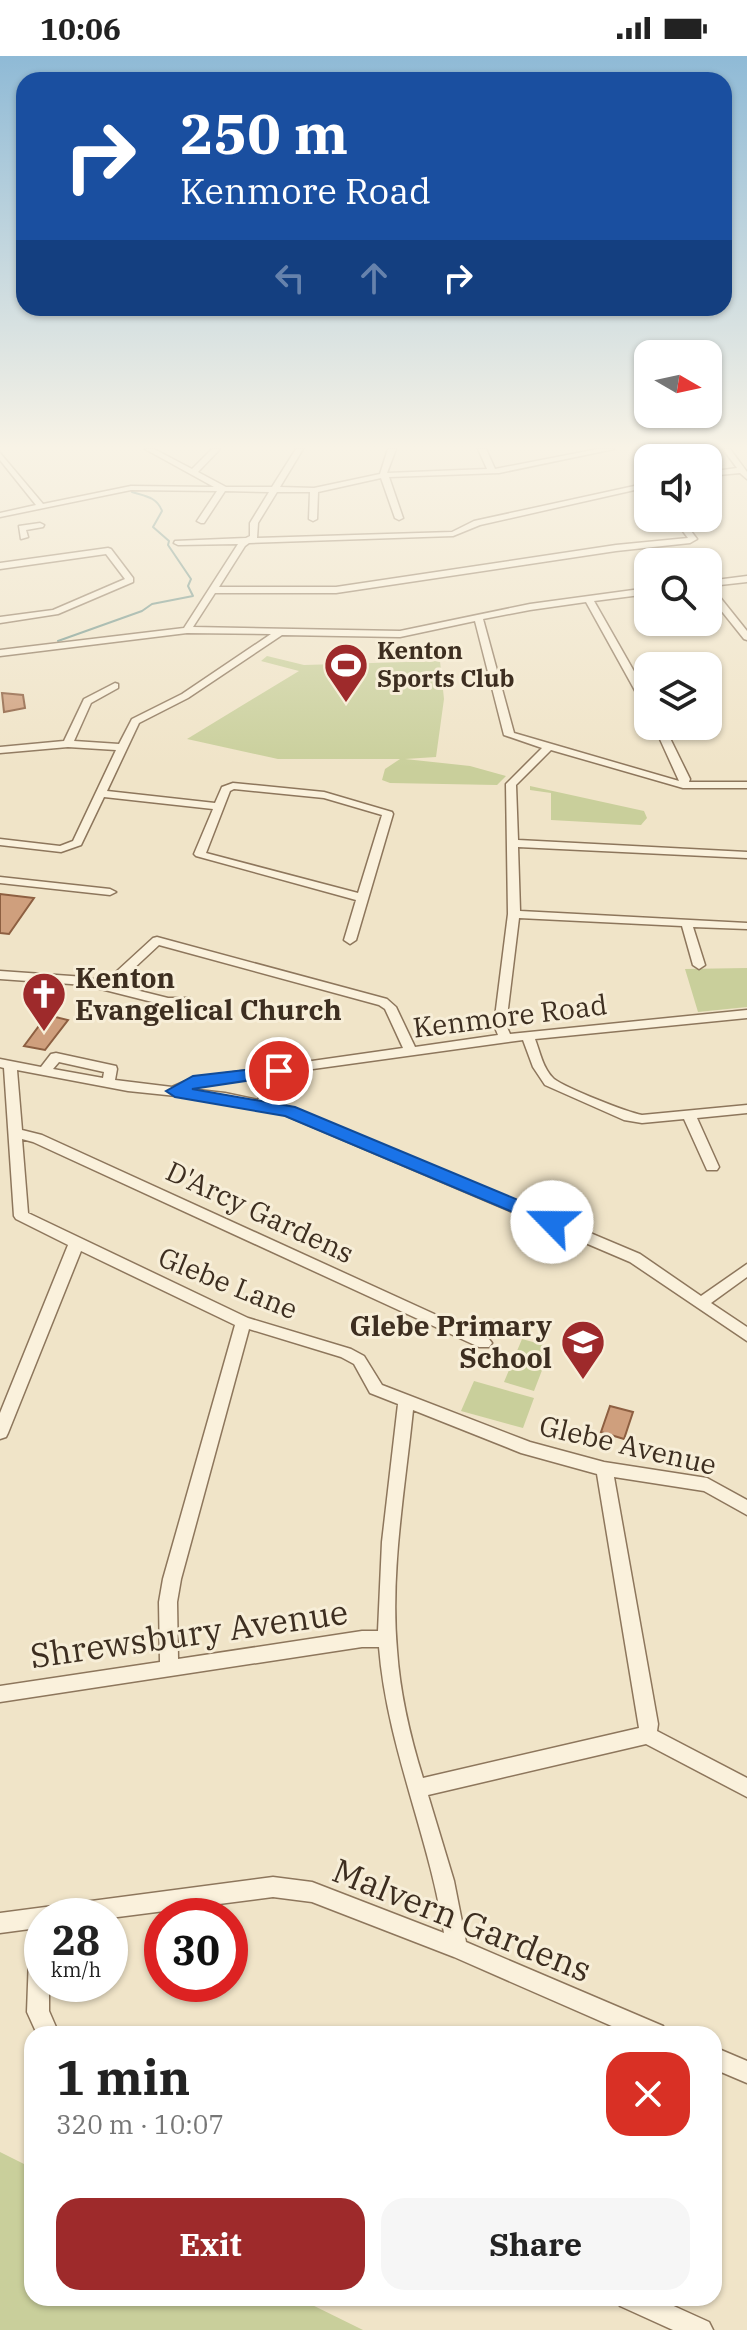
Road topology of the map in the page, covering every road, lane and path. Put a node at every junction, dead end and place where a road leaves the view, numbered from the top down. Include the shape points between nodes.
1 (78, 555) edge
2 (111, 555) edge
3 (237, 555) edge
4 (569, 555) edge
5 (0, 566) edge
6 (747, 579) edge
7 (722, 583) edge
8 (212, 590) junction
9 (634, 593) edge
10 (589, 599) junction
11 (722, 604) edge
12 (478, 617) junction
13 (0, 620) edge
14 (187, 630) junction
15 (280, 632) junction
16 (747, 637) edge
17 (0, 653) edge
18 (634, 680) edge
19 (115, 686) dead end
20 (666, 740) edge
21 (68, 744) junction
22 (123, 747) junction
23 (549, 747) junction
24 (0, 750) edge
25 (683, 785) junction
26 (747, 785) edge
27 (103, 794) junction
28 (218, 806) junction
29 (0, 842) edge
30 (513, 843) junction
31 (747, 855) edge
32 (0, 880) edge
33 (110, 892) dead end
34 (363, 898) junction
35 (514, 914) junction
36 (687, 925) junction
37 (747, 926) edge
38 (350, 940) dead end
39 (699, 965) dead end
40 (0, 975) edge
41 (109, 985) junction
42 (186, 1001) dead end
43 (747, 1014) edge
44 (527, 1035) junction
45 (505, 1038) junction
46 (411, 1051) junction
47 (4, 1062) edge
48 (279, 1071) junction
49 (175, 1091) junction
50 (262, 1105) junction
51 (747, 1109) edge
52 (689, 1116) junction
53 (14, 1133) junction
54 (712, 1167) dead end
55 (76, 1244) junction
56 (747, 1269) edge
57 (701, 1303) junction
58 (243, 1322) junction
59 (747, 1335) edge
60 (484, 1343) dead end
61 (406, 1401) junction
62 (0, 1433) edge
63 (604, 1469) junction
64 (747, 1508) edge
65 (388, 1639) junction
66 (169, 1669) junction
67 (0, 1694) edge
68 (647, 1735) junction
69 (417, 1788) junction
70 (747, 1788) edge
71 (128, 1906) edge
72 (24, 1920) edge
73 (0, 1923) edge
74 (457, 1948) junction
75 (39, 2002) edge
76 (44, 2026) edge
77 (637, 2026) edge
78 (722, 2061) edge
79 (747, 2072) edge
80 (646, 2306) edge
81 (701, 2330) edge

1 - 5 street
2 - 13 street via 130,580 55,612
3 - 8 street
4 - 8 street via 336,590
6 - 7 street
8 - 14 street
9 - 10 street
10 - 12 street
10 - 18 street
11 - 16 street
12 - 15 street via 400,634
12 - 23 street via 509,735
14 - 15 street
14 - 17 street
15 - 22 street via 185,696 135,721
19 - 21 street via 87,701
20 - 25 street
21 - 22 street
21 - 24 street
22 - 27 street
23 - 25 street
23 - 30 street via 511,784
25 - 26 street
27 - 28 street
27 - 29 street via 70,847
28 - 34 street via 200,854
28 - 34 street via 233,786 324,795 384,811 388,814
30 - 31 street
30 - 35 street
32 - 33 street
34 - 38 street
35 - 36 street
35 - 45 street via 500,1025
36 - 37 street
36 - 39 street
40 - 41 street
41 - 42 street via 168,1002
41 - 46 street via 157,941 383,1002
43 - 44 street, Kenmore Road
44 - 45 street, Kenmore Road
44 - 52 street via 550,1082 624,1116
45 - 46 street, Kenmore Road
46 - 48 street, Kenmore Road
47 - 49 street
47 - 53 street
48 - 49 street, Kenmore Road via 193,1082
48 - 50 street
49 - 50 street
50 - 57 street via 289,1111 609,1246
51 - 52 street
52 - 54 street
53 - 55 street, Glebe Lane via 21,1216
53 - 60 street, D'Arcy Gardens via 37,1138
55 - 58 street, Glebe Lane
55 - 62 street
56 - 57 street
57 - 59 street
58 - 61 street, Glebe Lane via 346,1353 359,1360 376,1389
58 - 66 street via 172,1579
61 - 63 street, Glebe Avenue via 527,1448
61 - 65 street
63 - 64 street, Glebe Avenue via 707,1485
63 - 68 street
65 - 66 street, Shrewsbury Avenue
65 - 69 street via 391,1683
66 - 67 street, Shrewsbury Avenue
68 - 69 street
68 - 70 street
69 - 74 street via 452,1901
71 - 74 street, Malvern Gardens via 273,1887 327,1896
72 - 73 street, Malvern Gardens
74 - 77 street, Malvern Gardens
75 - 76 street
78 - 79 street
80 - 81 street

